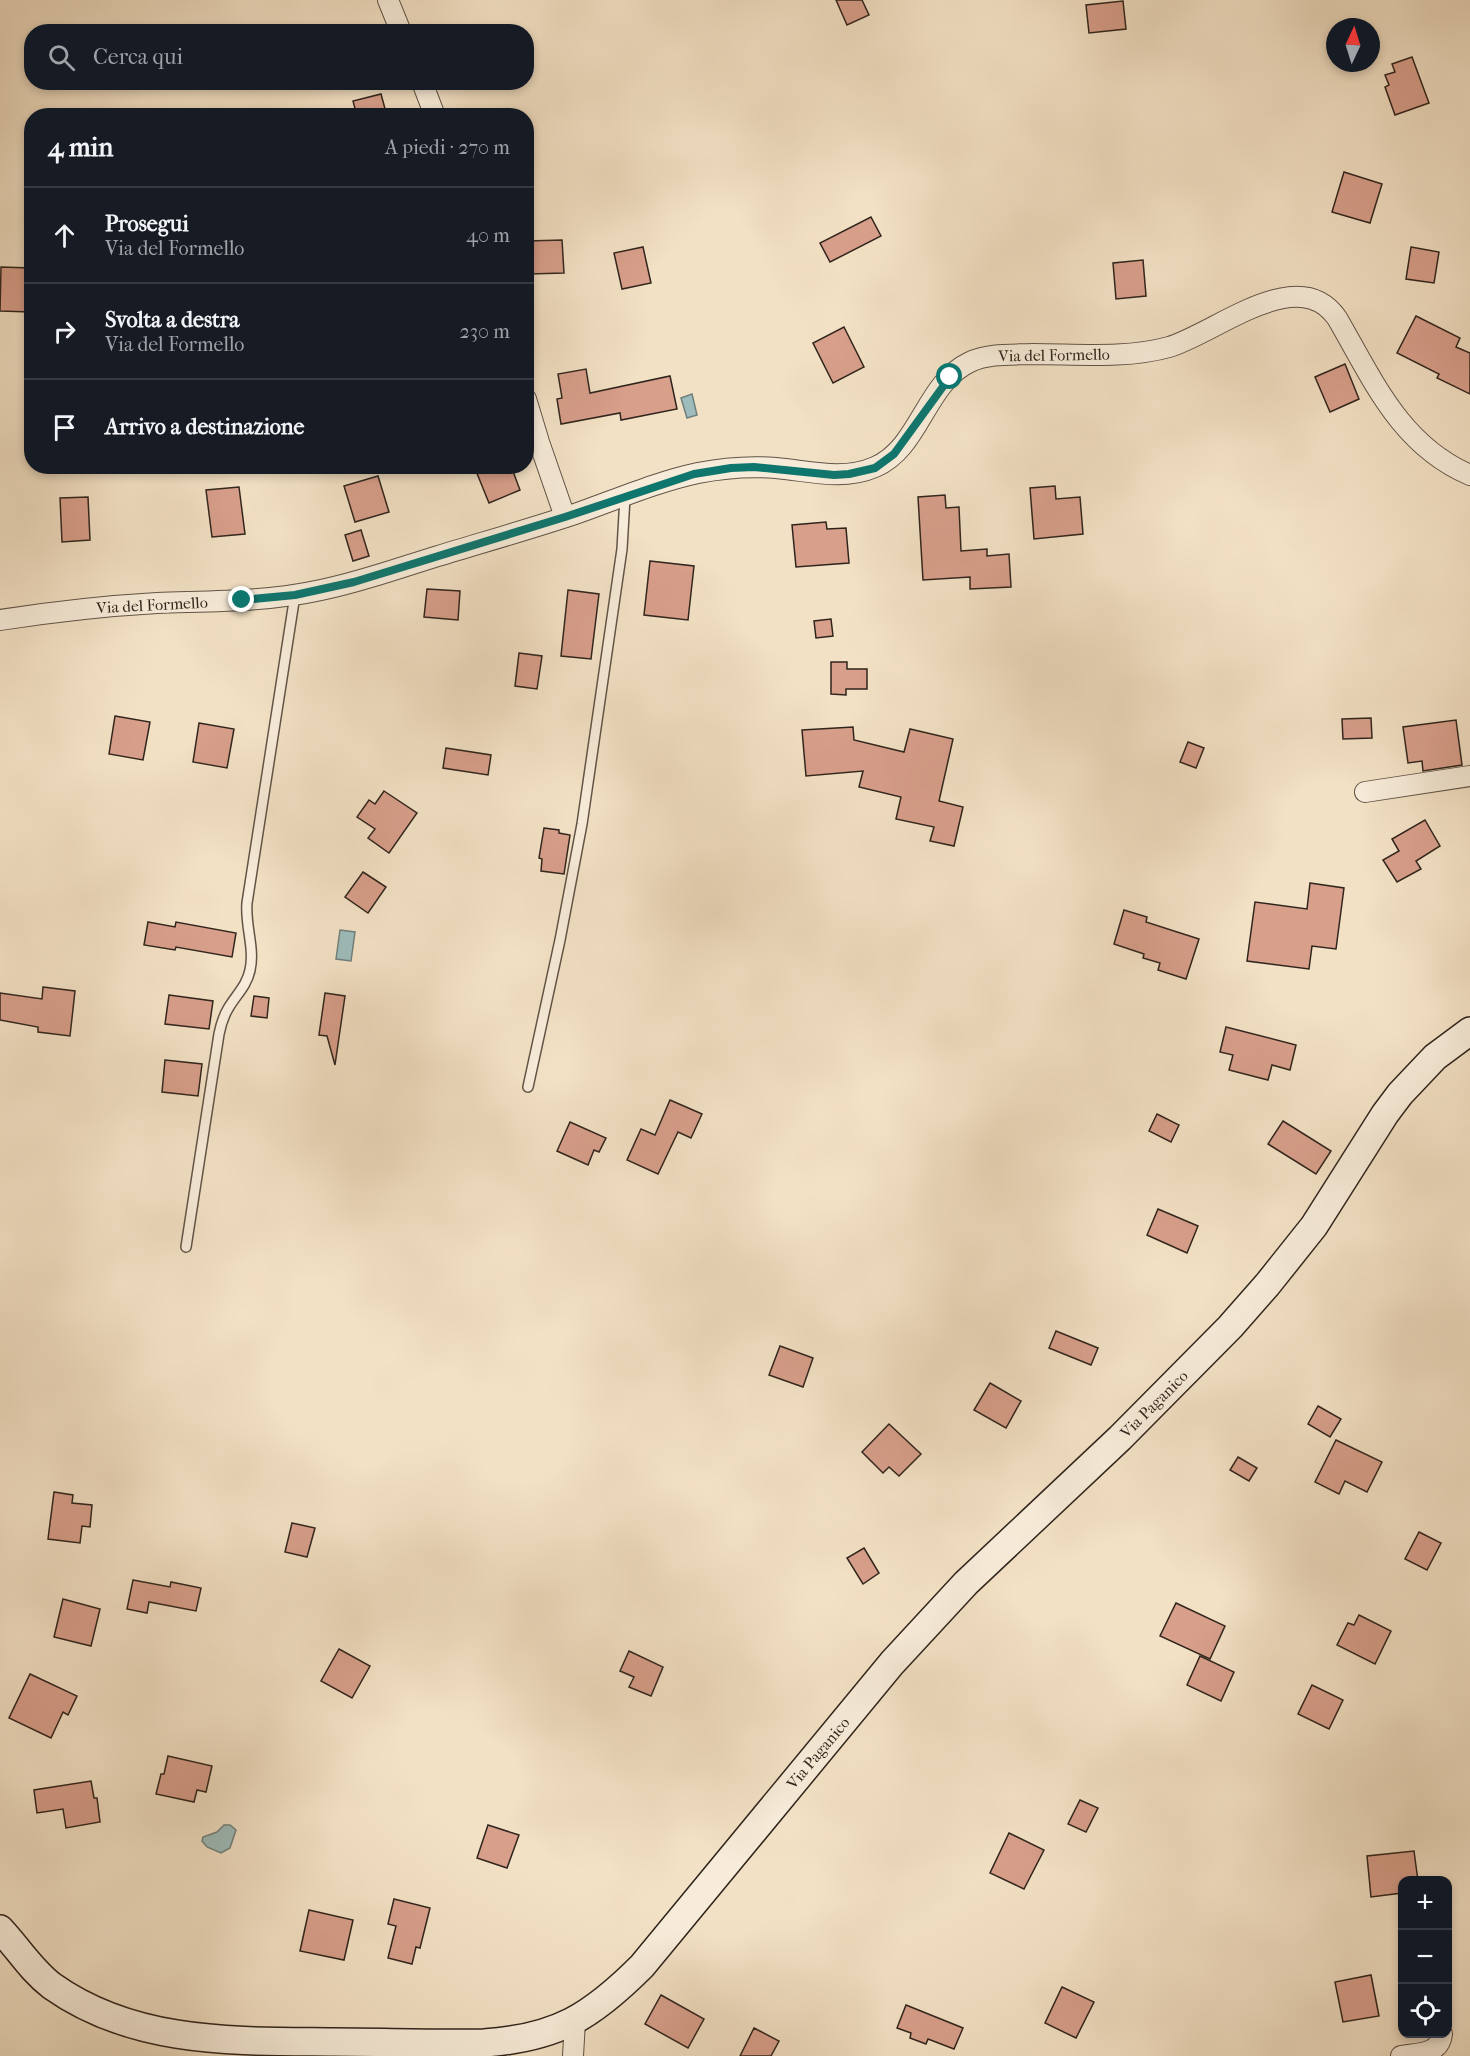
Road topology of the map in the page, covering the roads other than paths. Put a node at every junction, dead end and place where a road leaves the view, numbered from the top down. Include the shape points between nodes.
1 (388, 0) edge
2 (398, 24) edge
3 (425, 90) edge
4 (432, 108) edge
5 (534, 425) edge
6 (1470, 475) edge
7 (625, 497) junction
8 (565, 517) junction
9 (295, 595) junction
10 (0, 620) edge
11 (1470, 776) edge
12 (1365, 792) dead end
13 (1470, 1031) edge
14 (528, 1087) dead end
15 (186, 1246) dead end
16 (0, 1929) edge
17 (575, 2021) junction
18 (1441, 2038) edge
19 (357, 2049) edge
20 (573, 2056) edge
21 (1401, 2056) edge

1 - 2 street
3 - 4 street
5 - 8 street
6 - 7 street, Via del Formello via 1430,452 1406,428 1328,307 1309,298 1286,296 1161,349 1001,355 974,360 946,382 894,454 869,470 834,475 731,468 681,478
7 - 8 street, Via del Formello
7 - 14 lane via 622,549 582,824
8 - 9 street, Via del Formello via 354,582
9 - 10 street, Via del Formello via 98,608
9 - 15 lane via 247,903 250,971 224,1015 219,1034
11 - 12 street
13 - 17 street, Via Paganico via 1425,1066 1394,1102 1314,1226 1236,1321 934,1616 642,1966 603,2002
16 - 19 street, Via Paganico via 52,1986 132,2024 176,2035
17 - 19 street, Via Paganico via 535,2036 495,2042
17 - 20 street
18 - 21 street via 1433,2050

